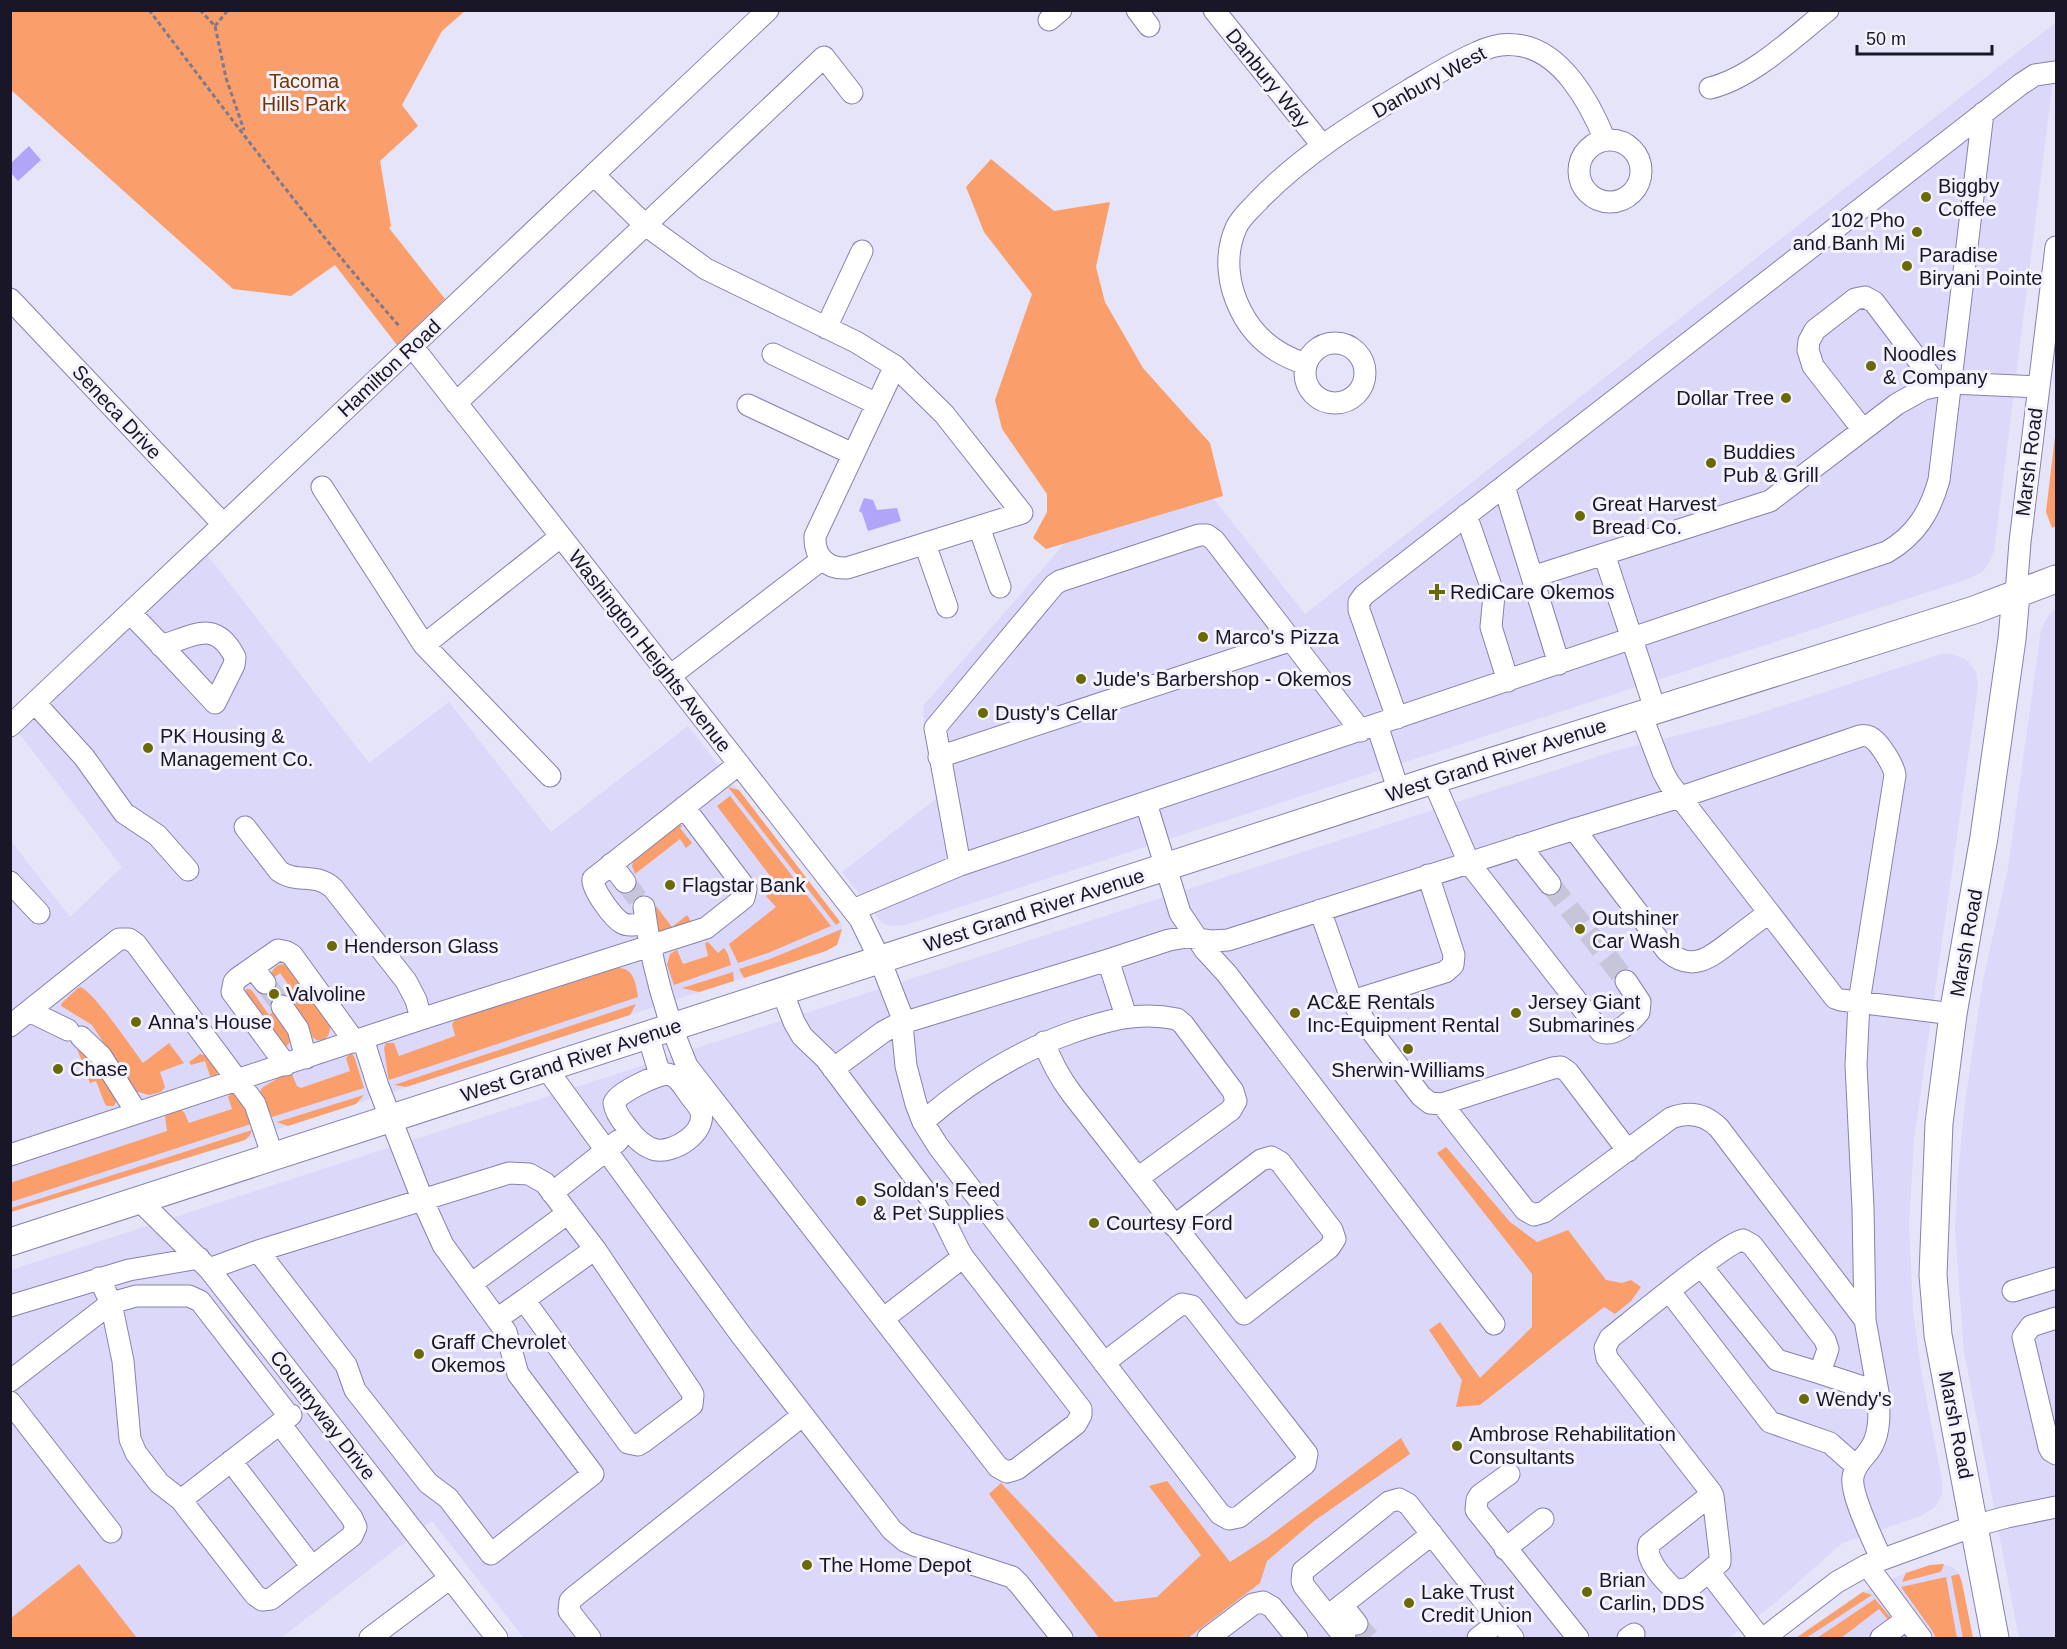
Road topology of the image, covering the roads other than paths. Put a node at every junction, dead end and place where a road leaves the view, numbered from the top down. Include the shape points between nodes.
1 (768, 10) edge
2 (1214, 10) edge
3 (1828, 10) edge
4 (2056, 72) edge
5 (1710, 88) dead end
6 (852, 93) dead end
7 (1983, 114) junction
8 (1605, 140) dead end
9 (1322, 145) junction
10 (594, 175) junction
11 (644, 224) junction
12 (2056, 247) edge
13 (862, 251) dead end
14 (2054, 282) edge
15 (10, 299) edge
16 (826, 328) junction
17 (412, 346) junction
18 (773, 354) dead end
19 (1306, 364) dead end
20 (895, 366) junction
21 (1944, 384) junction
22 (2044, 399) edge
23 (456, 403) junction
24 (877, 404) junction
25 (748, 405) dead end
26 (1863, 430) junction
27 (853, 454) junction
28 (1504, 486) junction
29 (322, 487) dead end
30 (1466, 515) junction
31 (223, 524) junction
32 (979, 526) junction
33 (560, 537) junction
34 (925, 544) junction
35 (1604, 554) junction
36 (822, 560) junction
37 (1532, 577) junction
38 (2056, 579) edge
39 (1000, 587) dead end
40 (2016, 594) junction
41 (947, 607) dead end
42 (130, 613) junction
43 (1292, 640) junction
44 (1632, 640) junction
45 (424, 645) junction
46 (161, 646) dead end
47 (1559, 664) junction
48 (669, 676) junction
49 (1508, 681) junction
50 (35, 703) junction
51 (1648, 711) junction
52 (1397, 718) junction
53 (10, 726) edge
54 (1369, 728) junction
55 (939, 756) junction
56 (739, 764) junction
57 (550, 776) dead end
58 (1433, 780) junction
59 (1399, 792) junction
60 (1680, 797) junction
61 (1146, 802) junction
62 (684, 807) junction
63 (246, 827) dead end
64 (1574, 830) junction
65 (1520, 846) junction
66 (1468, 863) junction
67 (611, 864) junction
68 (960, 865) junction
69 (1166, 867) junction
70 (188, 870) dead end
71 (1428, 875) junction
72 (10, 882) edge
73 (625, 882) tunnel mouth
74 (1550, 884) tunnel mouth
75 (853, 910) junction
76 (1320, 910) junction
77 (39, 913) dead end
78 (1768, 913) junction
79 (1195, 938) junction
80 (649, 948) junction
81 (880, 960) junction
82 (1108, 960) junction
83 (1626, 981) tunnel mouth
84 (783, 992) junction
85 (1352, 1001) junction
86 (1859, 1002) junction
87 (282, 1006) tunnel mouth
88 (29, 1011) junction
89 (1953, 1014) junction
90 (1126, 1016) junction
91 (422, 1019) junction
92 (902, 1023) junction
93 (10, 1026) edge
94 (659, 1031) junction
95 (359, 1041) junction
96 (1044, 1042) junction
97 (306, 1058) junction
98 (286, 1065) junction
99 (546, 1068) junction
100 (833, 1069) junction
101 (660, 1075) junction
102 (239, 1080) junction
103 (1442, 1104) junction
104 (137, 1113) junction
105 (391, 1118) junction
106 (923, 1122) junction
107 (630, 1132) junction
108 (607, 1150) junction
109 (1628, 1150) junction
110 (10, 1155) edge
111 (273, 1157) junction
112 (1138, 1178) junction
113 (552, 1193) junction
114 (140, 1200) junction
115 (423, 1201) junction
116 (568, 1213) junction
117 (1174, 1226) junction
118 (10, 1242) edge
119 (595, 1249) junction
120 (258, 1251) junction
121 (963, 1257) junction
122 (204, 1263) junction
123 (1702, 1267) junction
124 (129, 1270) junction
125 (99, 1278) junction
126 (2056, 1278) edge
127 (471, 1284) junction
128 (2013, 1291) dead end
129 (1670, 1292) junction
130 (136, 1296) junction
131 (524, 1300) junction
132 (111, 1303) junction
133 (10, 1306) edge
134 (883, 1318) junction
135 (2056, 1318) edge
136 (497, 1319) junction
137 (1865, 1320) junction
138 (1494, 1324) dead end
139 (1104, 1363) junction
140 (1820, 1373) junction
141 (10, 1381) edge
142 (1878, 1392) junction
143 (310, 1400) junction
144 (10, 1402) edge
145 (802, 1415) junction
146 (284, 1420) junction
147 (2056, 1454) edge
148 (231, 1461) junction
149 (1856, 1466) junction
150 (1509, 1474) dead end
151 (1712, 1494) junction
152 (181, 1500) junction
153 (2056, 1507) edge
154 (1543, 1519) dead end
155 (1974, 1526) junction
156 (111, 1532) dead end
157 (1432, 1534) junction
158 (1505, 1549) junction
159 (1874, 1562) junction
160 (312, 1567) junction
161 (1708, 1572) junction
162 (450, 1578) junction
163 (1335, 1611) junction
164 (1907, 1619) junction
165 (1500, 1622) junction
166 (1351, 1631) tunnel mouth
167 (370, 1638) edge
168 (497, 1638) edge
169 (590, 1638) edge
170 (1062, 1638) edge
171 (1208, 1638) edge
172 (1297, 1638) edge
173 (1478, 1638) edge
174 (1513, 1638) edge
175 (1578, 1638) edge
176 (1762, 1638) edge
177 (1881, 1638) edge
178 (1921, 1638) edge
179 (1995, 1638) edge

1 - 10 street, Hamilton Road
2 - 9 street, Danbury Way
3 - 5 street via 1749,71
4 - 7 street via 2028,79
6 - 11 street via 824,57
7 - 21 street
7 - 28 street
8 - 9 street, Danbury West via 1592,110 1566,75 1544,55 1516,45 1487,48 1465,58
9 - 19 street, Danbury West via 1271,188 1236,226 1229,256 1232,289 1249,326 1270,347
10 - 11 street
10 - 17 street, Hamilton Road
11 - 16 street via 706,269
11 - 23 street
12 - 14 street, Marsh Road
13 - 16 street
14 - 22 street, Marsh Road
15 - 31 street, Seneca Drive
16 - 20 street
17 - 23 street, Washington Heights Avenue
17 - 31 street, Hamilton Road
18 - 24 street
20 - 24 street
20 - 32 street via 944,414 1022,513
21 - 22 street
21 - 26 street via 1910,395
21 - 26 street via 1870,298 1855,299 1818,327 1808,350 1811,362
21 - 44 street via 1939,480 1925,518 1908,538 1887,552
22 - 40 street, Marsh Road via 2020,542
23 - 33 street, Washington Heights Avenue
24 - 27 street
25 - 27 street
26 - 35 street via 1770,501
27 - 36 street via 815,536
28 - 30 street
28 - 37 street
29 - 45 street
30 - 49 street via 1494,595 1491,627
30 - 52 street via 1359,602
31 - 42 street, Hamilton Road
32 - 34 street
32 - 39 street
33 - 45 street
33 - 48 street, Washington Heights Avenue
34 - 36 street via 847,568 833,567
34 - 41 street
35 - 37 street
35 - 44 street
36 - 48 street
37 - 47 street
38 - 40 main road, West Grand River Avenue
40 - 51 main road, West Grand River Avenue
40 - 89 main road, Marsh Road via 1984,837
42 - 46 street
42 - 50 street, Hamilton Road
43 - 54 street
43 - 55 street
43 - 55 street via 1214,540 1199,535 1056,584 938,722 934,731
44 - 47 street
44 - 51 street
45 - 57 street
47 - 49 street
48 - 56 street, Washington Heights Avenue
49 - 52 street
50 - 53 street, Hamilton Road
50 - 70 street via 84,758 123,813 157,835
51 - 58 main road, West Grand River Avenue
51 - 60 street via 1663,772
52 - 54 street
54 - 59 street
54 - 61 street
55 - 68 street
56 - 62 street
56 - 75 street, Washington Heights Avenue
58 - 59 main road, West Grand River Avenue
58 - 66 street
59 - 69 main road, West Grand River Avenue
60 - 64 street
60 - 78 street
60 - 86 street via 1860,736 1875,741 1893,765 1895,775
61 - 68 street
61 - 69 street
62 - 67 street
62 - 80 street via 744,886 746,895 706,928
63 - 91 street via 279,871 290,877 321,879 333,888 406,981
64 - 65 street
64 - 78 street via 1667,951 1682,961 1699,962 1713,956
65 - 66 street
65 - 74 street
66 - 71 street
66 - 83 street via 1601,1032 1616,1031 1639,1012 1640,1002
67 - 73 street
67 - 80 street via 593,879 594,889 622,923 629,925 645,915
68 - 75 street
69 - 79 street via 1180,913
69 - 81 main road, West Grand River Avenue
71 - 76 street
71 - 85 street via 1454,955 1453,965 1445,972
72 - 77 street
75 - 81 street, Washington Heights Avenue
76 - 79 street via 1228,939
76 - 85 street
78 - 86 street via 1835,998
79 - 82 street via 1169,940
79 - 138 street via 1227,974
80 - 91 street
80 - 94 street
81 - 84 main road, West Grand River Avenue
81 - 92 street, Washington Heights Avenue
82 - 90 street
82 - 92 street
84 - 94 main road, West Grand River Avenue
84 - 100 street via 797,1029
85 - 103 street via 1421,1096 1430,1103
86 - 89 street
86 - 137 street via 1856,1065
87 - 97 street via 298,1029
88 - 93 street
88 - 102 street via 119,939 129,939
88 - 104 street via 74,1033 101,1056
89 - 155 main road, Marsh Road via 1939,1123 1933,1275 1938,1335
90 - 96 street
90 - 112 street via 1180,1021 1236,1096 1231,1110
91 - 95 street
92 - 100 street via 883,1032
92 - 106 street, Washington Heights Avenue via 906,1066
94 - 99 main road, West Grand River Avenue
94 - 101 street
94 - 134 street
95 - 97 street
95 - 98 street via 287,952 274,952 259,976 234,982 232,992
95 - 105 street
96 - 106 street via 981,1076
96 - 112 street via 1063,1082
97 - 98 street
98 - 102 street
99 - 105 main road, West Grand River Avenue
99 - 108 street
100 - 121 street via 939,1209
101 - 107 street via 615,1099 616,1111
101 - 107 street via 677,1078 699,1108 699,1126 683,1143 665,1150 648,1147
102 - 104 street
102 - 111 street via 259,1113
103 - 109 street via 1561,1067
103 - 109 street via 1525,1210 1534,1215 1544,1212
104 - 110 street
105 - 111 main road, West Grand River Avenue
105 - 115 street
106 - 139 street, Washington Heights Avenue
107 - 108 street
108 - 113 street
108 - 145 street
109 - 137 street via 1680,1115 1698,1115 1713,1122
111 - 114 main road, West Grand River Avenue
112 - 117 street
113 - 115 street via 545,1183 529,1174 509,1173
113 - 116 street
114 - 118 main road, West Grand River Avenue
114 - 122 street, Countryway Drive
115 - 120 street
115 - 127 street via 443,1245
116 - 119 street
116 - 127 street
117 - 117 street via 1261,1160 1271,1157 1280,1162 1335,1239 1329,1248 1244,1314
119 - 131 street
119 - 131 street via 693,1395 692,1405 665,1427 638,1445 628,1443
120 - 122 street
120 - 136 street via 346,1365 356,1392 491,1554 593,1474 518,1374 506,1332
121 - 134 street
121 - 134 street via 1081,1409 1076,1424 1017,1469 1007,1472 998,1467
122 - 124 street
122 - 143 street, Countryway Drive
123 - 129 street
123 - 140 street via 1777,1360
123 - 140 street via 1733,1243 1748,1242 1826,1342
124 - 125 street
124 - 130 street
125 - 132 street
125 - 133 street
126 - 128 street
127 - 136 street
129 - 149 street via 1770,1422 1830,1443
129 - 151 street via 1610,1338 1605,1353
130 - 132 street
130 - 146 street via 189,1296 201,1301
131 - 136 street
132 - 141 street
132 - 152 street via 123,1361 131,1444 159,1483
135 - 147 street via 2031,1326 2023,1337 2049,1447
137 - 142 street
139 - 139 street, Washington Heights Avenue via 1224,1518 1239,1517 1305,1464 1304,1450 1192,1306 1182,1304
140 - 142 street
142 - 149 street via 1879,1414 1873,1445
143 - 146 street
143 - 162 street, Countryway Drive
144 - 156 street
145 - 169 street via 574,1597 569,1611
145 - 170 street via 898,1536 914,1545 1011,1577
146 - 148 street
146 - 160 street via 356,1527 352,1536
148 - 152 street
148 - 160 street
149 - 159 street via 1854,1492
150 - 158 street via 1480,1496 1475,1505 1478,1515
151 - 161 street via 1720,1558 1718,1565
151 - 161 street via 1653,1540 1648,1549 1650,1559 1674,1588 1685,1590
152 - 160 street via 258,1598 271,1599
153 - 155 street
154 - 158 street
155 - 159 street
155 - 179 main road, Marsh Road
157 - 163 street
157 - 163 street via 1404,1500 1394,1499 1306,1566 1302,1581
157 - 165 street
158 - 175 street
159 - 164 street
159 - 176 street via 1837,1582
161 - 176 street
162 - 167 street
162 - 168 street, Countryway Drive
163 - 166 street
164 - 177 street
164 - 178 street
165 - 173 street
165 - 174 street
171 - 172 street via 1253,1604 1263,1602 1272,1607

